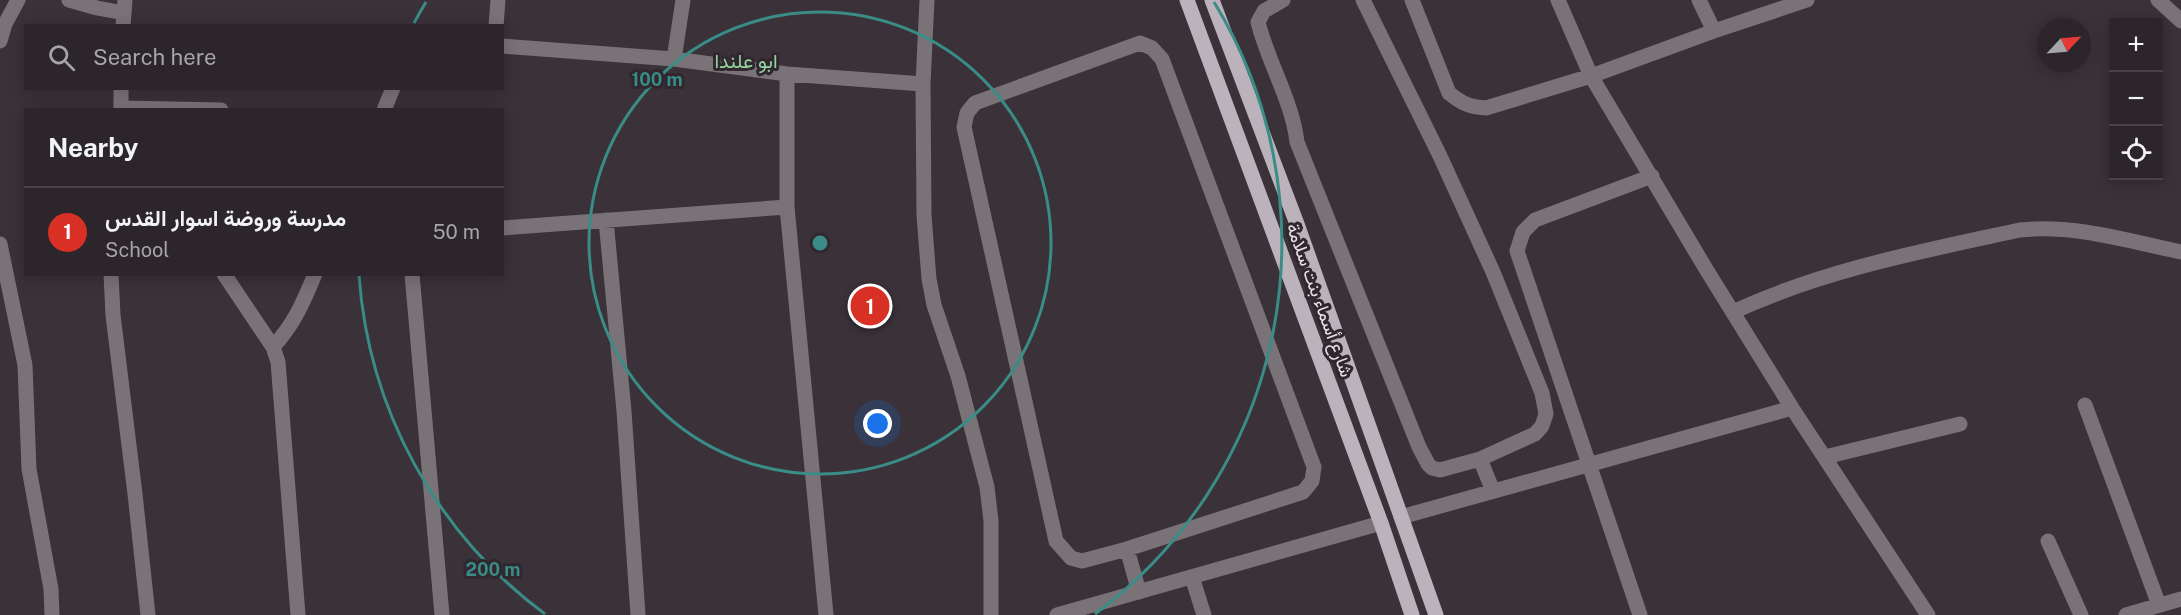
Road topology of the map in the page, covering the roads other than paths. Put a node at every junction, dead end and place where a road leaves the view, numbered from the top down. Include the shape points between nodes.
1 (18, 0) edge
2 (69, 0) edge
3 (498, 0) edge
4 (682, 0) edge
5 (927, 0) edge
6 (1187, 0) edge
7 (1212, 0) edge
8 (1283, 0) edge
9 (1363, 0) edge
10 (1412, 0) edge
11 (1558, 0) edge
12 (1699, 0) edge
13 (1807, 0) edge
14 (2159, 0) edge
15 (124, 13) edge
16 (2181, 21) edge
17 (496, 24) edge
18 (1714, 31) junction
19 (0, 41) edge
20 (504, 46) edge
21 (674, 59) junction
22 (787, 74) junction
23 (1591, 76) junction
24 (923, 84) junction
25 (122, 90) edge
26 (392, 90) edge
27 (121, 108) edge
28 (385, 108) edge
29 (1652, 176) junction
30 (787, 207) junction
31 (606, 220) junction
32 (504, 228) edge
33 (0, 244) edge
34 (2181, 252) edge
35 (111, 276) edge
36 (225, 276) edge
37 (314, 276) edge
38 (412, 276) edge
39 (3, 278) edge
40 (1733, 312) junction
41 (273, 347) junction
42 (2085, 405) dead end
43 (1792, 408) junction
44 (1960, 424) dead end
45 (1825, 457) junction
46 (1480, 459) junction
47 (1590, 464) junction
48 (1493, 491) junction
49 (1401, 517) junction
50 (1381, 523) junction
51 (2049, 541) dead end
52 (1127, 549) junction
53 (1192, 577) junction
54 (1139, 592) junction
55 (2181, 599) edge
56 (2159, 605) junction
57 (1924, 614) edge
58 (52, 615) edge
59 (148, 615) edge
60 (298, 615) edge
61 (442, 615) edge
62 (638, 615) edge
63 (826, 615) edge
64 (991, 615) edge
65 (1057, 615) edge
66 (1204, 615) edge
67 (1412, 615) edge
68 (1436, 615) edge
69 (1640, 615) edge
70 (2080, 615) edge
71 (2126, 615) edge

1 - 19 street
2 - 15 street
3 - 17 street
4 - 21 street
5 - 24 street
6 - 50 main road, شارع أسماء بنت سلامة
7 - 49 main road, شارع أسماء بنت سلامة
8 - 46 street via 1264,11 1257,22 1261,36 1294,120 1297,142 1419,447 1428,464 1440,470
9 - 46 street via 1445,166 1542,393 1546,414 1542,426 1534,434
10 - 23 street via 1449,93 1461,103 1486,108
11 - 23 street
12 - 18 street
13 - 18 street
14 - 16 street
18 - 23 street
20 - 21 street
21 - 22 street
22 - 24 street
22 - 30 street
23 - 29 street
24 - 64 street via 924,215 929,279 987,487
25 - 27 street
26 - 28 street
29 - 40 street
29 - 47 street via 1534,220 1523,232 1517,251
30 - 31 street
30 - 63 street
31 - 32 street
31 - 62 street
33 - 39 street
34 - 40 street via 2079,231 2020,230 1841,272
35 - 59 street via 112,315
36 - 41 street
37 - 41 street via 298,315
38 - 61 street
39 - 58 street via 25,365 29,469 51,589
40 - 43 street
41 - 60 street via 280,378
42 - 56 street
43 - 45 street
43 - 47 street
44 - 45 street
45 - 57 street
46 - 48 street
47 - 48 street
47 - 69 street
48 - 49 street
49 - 68 main road, شارع أسماء بنت سلامة
50 - 53 street
50 - 67 main road, شارع أسماء بنت سلامة
51 - 70 street
52 - 52 street via 1082,561 1071,558 1056,541 964,127 967,113 975,103 1140,44 1152,48 1162,59 1314,467 1312,481 1303,492
52 - 54 street
53 - 54 street
53 - 66 street
54 - 65 street
55 - 56 street
56 - 71 street

